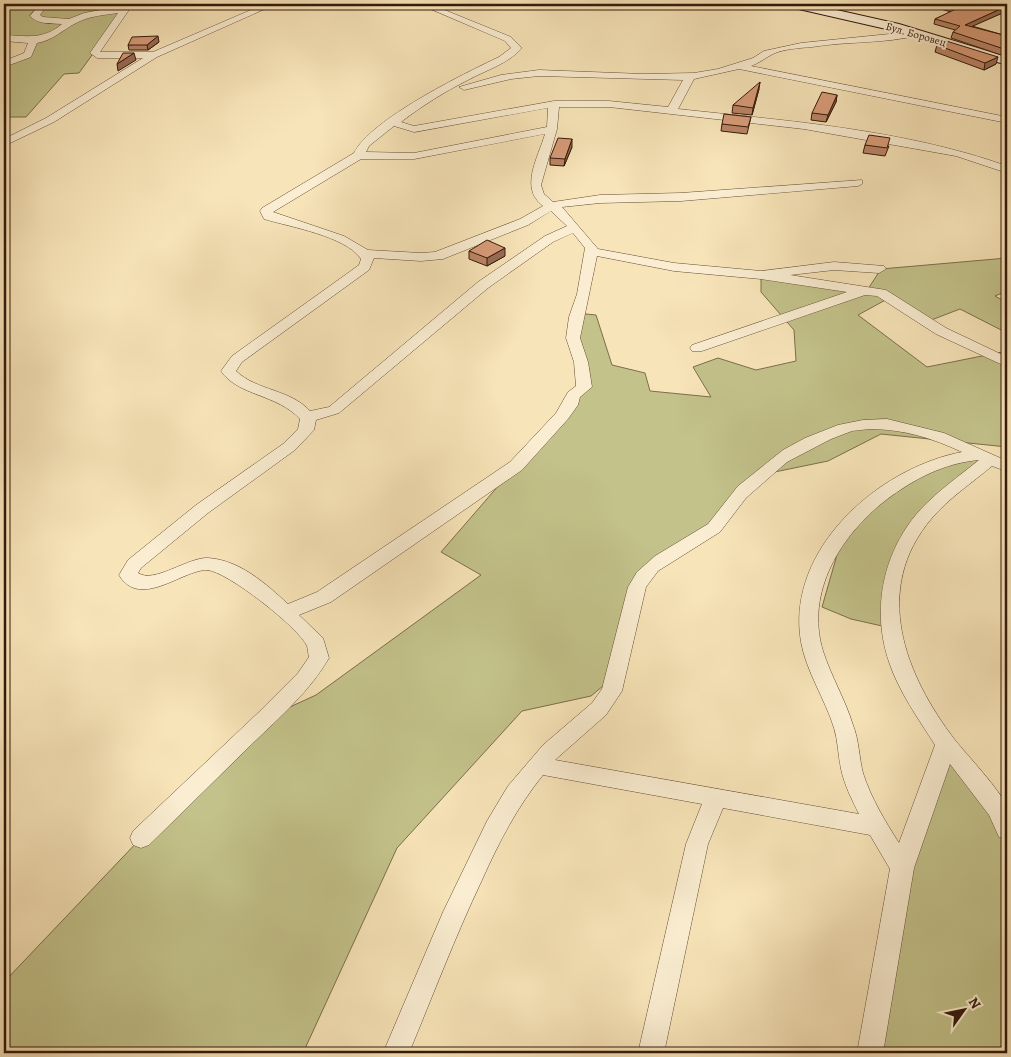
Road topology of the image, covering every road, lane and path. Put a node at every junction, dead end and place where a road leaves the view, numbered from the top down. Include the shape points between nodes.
1 (44, 4) edge
2 (272, 4) edge
3 (423, 4) edge
4 (806, 5) edge
5 (127, 7) edge
6 (70, 22) junction
7 (916, 33) junction
8 (4, 38) edge
9 (33, 42) junction
10 (154, 55) junction
11 (499, 61) junction
12 (1007, 61) edge
13 (4, 64) edge
14 (739, 67) junction
15 (524, 74) junction
16 (689, 78) junction
17 (440, 93) junction
18 (554, 104) junction
19 (672, 110) junction
20 (1007, 120) edge
21 (391, 122) junction
22 (418, 128) junction
23 (552, 130) junction
24 (4, 143) edge
25 (427, 153) junction
26 (359, 155) junction
27 (1007, 170) edge
28 (858, 182) dead end
29 (550, 208) junction
30 (573, 228) junction
31 (591, 251) junction
32 (367, 254) junction
33 (879, 269) dead end
34 (761, 275) junction
35 (868, 290) junction
36 (697, 348) dead end
37 (1007, 364) edge
38 (307, 417) junction
39 (998, 462) edge
40 (286, 613) junction
41 (946, 744) junction
42 (538, 765) junction
43 (716, 797) junction
44 (1002, 809) edge
45 (877, 827) junction
46 (1007, 830) edge
47 (141, 838) dead end
48 (902, 868) junction
49 (396, 1053) edge
50 (651, 1053) edge
51 (870, 1053) edge

1 - 6 street via 36,13 37,18
2 - 10 street
3 - 11 street via 513,42 516,50
4 - 7 street, Бул. Боровец
5 - 6 street
5 - 10 street via 95,53 107,56
6 - 9 street via 56,34
7 - 12 street, Бул. Боровец
7 - 14 street via 784,49 767,53
8 - 9 street
9 - 13 street via 28,55
10 - 24 street via 50,120
11 - 15 street
11 - 17 street
14 - 16 street
14 - 20 street
15 - 16 street
15 - 17 street
16 - 19 street
17 - 21 street
18 - 19 street via 591,103
18 - 22 street
18 - 23 street
19 - 27 street via 804,126 942,149
21 - 22 street via 405,128
21 - 26 street via 364,144
22 - 25 street via 418,140
23 - 25 street
23 - 29 street via 535,185 537,194
25 - 26 street via 395,157
26 - 32 street via 271,206 266,214 360,247
28 - 29 street via 681,198 590,200
29 - 30 street via 561,213
29 - 32 street via 524,222 438,256
30 - 31 street via 592,247
30 - 38 street via 549,239 483,286 334,410
31 - 34 street via 690,269
31 - 40 street via 573,338 581,362 584,387 573,395 570,405 547,434 516,466 492,483 324,597
32 - 38 street via 364,268 237,359 228,371 241,382 288,399
33 - 34 street via 834,266
34 - 35 street
35 - 36 street
35 - 37 street via 890,297 941,331
38 - 40 street via 306,430 299,439 202,509 134,564 128,575 138,583 155,582 194,566 216,564 232,571
39 - 41 street via 926,514 904,546 892,581 894,650 911,688
39 - 42 street via 923,432 871,424 842,429 788,454 742,492 712,530 657,562 643,575 637,587 612,691 599,710
39 - 45 street via 954,457 896,485 858,513 834,542 809,600 808,624 814,651 838,708 862,800
40 - 47 street via 316,643 319,658 316,666
41 - 44 street
41 - 48 street
42 - 43 street
42 - 49 street via 516,792 488,843 451,920
43 - 45 street
43 - 50 street via 697,844
44 - 46 street
45 - 48 street
48 - 51 street

